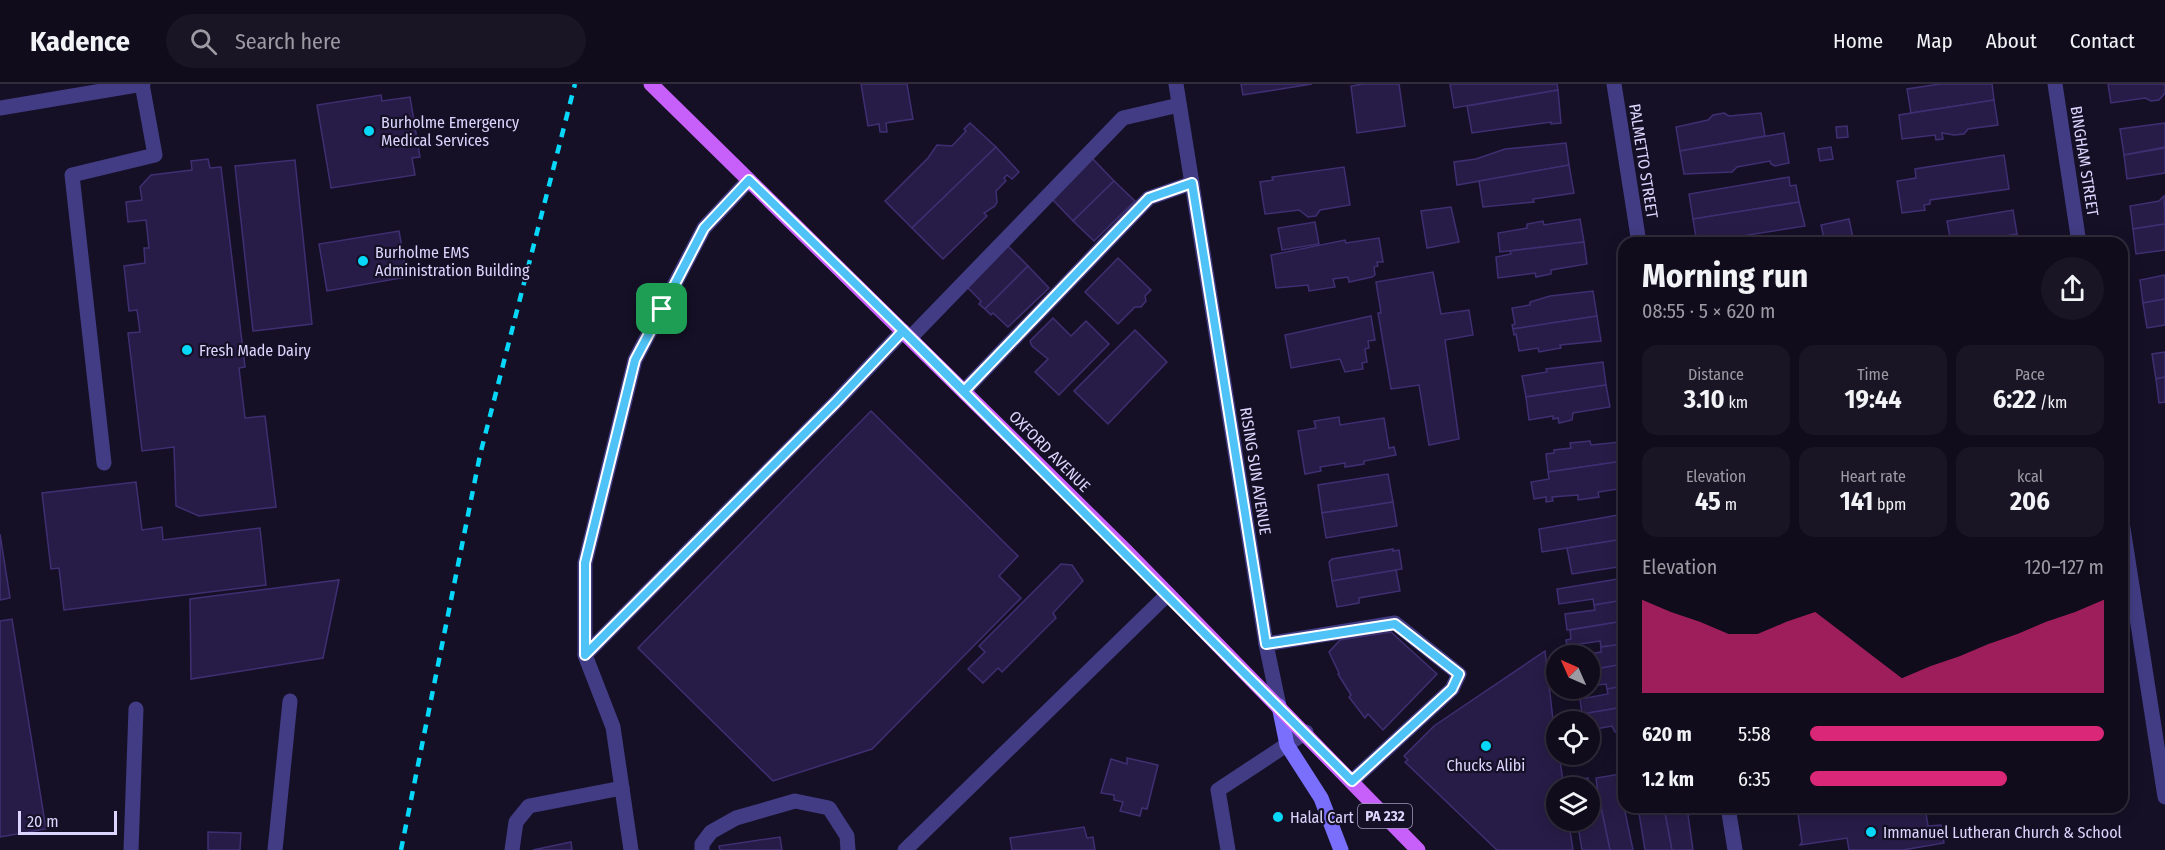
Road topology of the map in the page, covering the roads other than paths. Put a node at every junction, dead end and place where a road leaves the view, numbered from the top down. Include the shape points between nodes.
1 (143, 84) edge
2 (651, 84) edge
3 (1176, 84) edge
4 (1614, 84) edge
5 (2055, 84) edge
6 (1179, 105) junction
7 (0, 108) edge
8 (749, 180) junction
9 (1192, 183) junction
10 (1638, 237) edge
11 (2078, 237) edge
12 (907, 334) junction
13 (964, 391) junction
14 (104, 463) dead end
15 (2128, 560) edge
16 (1168, 594) junction
17 (1266, 644) junction
18 (585, 655) junction
19 (290, 701) dead end
20 (1279, 706) junction
21 (136, 709) dead end
22 (1306, 732) junction
23 (1287, 745) junction
24 (1352, 781) junction
25 (622, 788) junction
26 (2165, 797) edge
27 (1729, 813) edge
28 (848, 843) edge
29 (131, 850) edge
30 (275, 850) edge
31 (512, 850) edge
32 (631, 850) edge
33 (702, 850) edge
34 (905, 850) edge
35 (1228, 850) edge
36 (1341, 850) edge
37 (1419, 850) edge
38 (1735, 850) edge

1 - 7 street
1 - 14 street via 154,155 72,175
2 - 8 main road, OXFORD AVENUE / PA 232
3 - 6 street, RISING SUN AVENUE
4 - 10 street, PALMETTO STREET
5 - 11 street, BINGHAM STREET
6 - 9 street, RISING SUN AVENUE
6 - 12 street via 1123,118
8 - 12 main road, OXFORD AVENUE / PA 232
8 - 18 street via 704,228 635,360 585,563
9 - 13 street via 1149,198
9 - 17 street, RISING SUN AVENUE
12 - 13 main road, OXFORD AVENUE / PA 232
12 - 18 street
13 - 16 main road, OXFORD AVENUE / PA 232
15 - 26 street
16 - 20 main road, OXFORD AVENUE / PA 232
16 - 34 street
17 - 20 street, RISING SUN AVENUE
17 - 24 street via 1395,624 1459,674 1452,689
18 - 25 street via 613,727
19 - 30 street
20 - 22 main road, OXFORD AVENUE / PA 232
20 - 23 main road, RISING SUN AVENUE
21 - 29 street
22 - 23 street
22 - 24 main road, OXFORD AVENUE / PA 232
23 - 35 street via 1218,790
23 - 36 main road, RISING SUN AVENUE via 1321,798
24 - 37 main road, OXFORD AVENUE / PA 232
25 - 31 street via 529,806 516,822
25 - 32 street
27 - 38 street
28 - 33 street via 829,808 795,801 736,818 711,832

